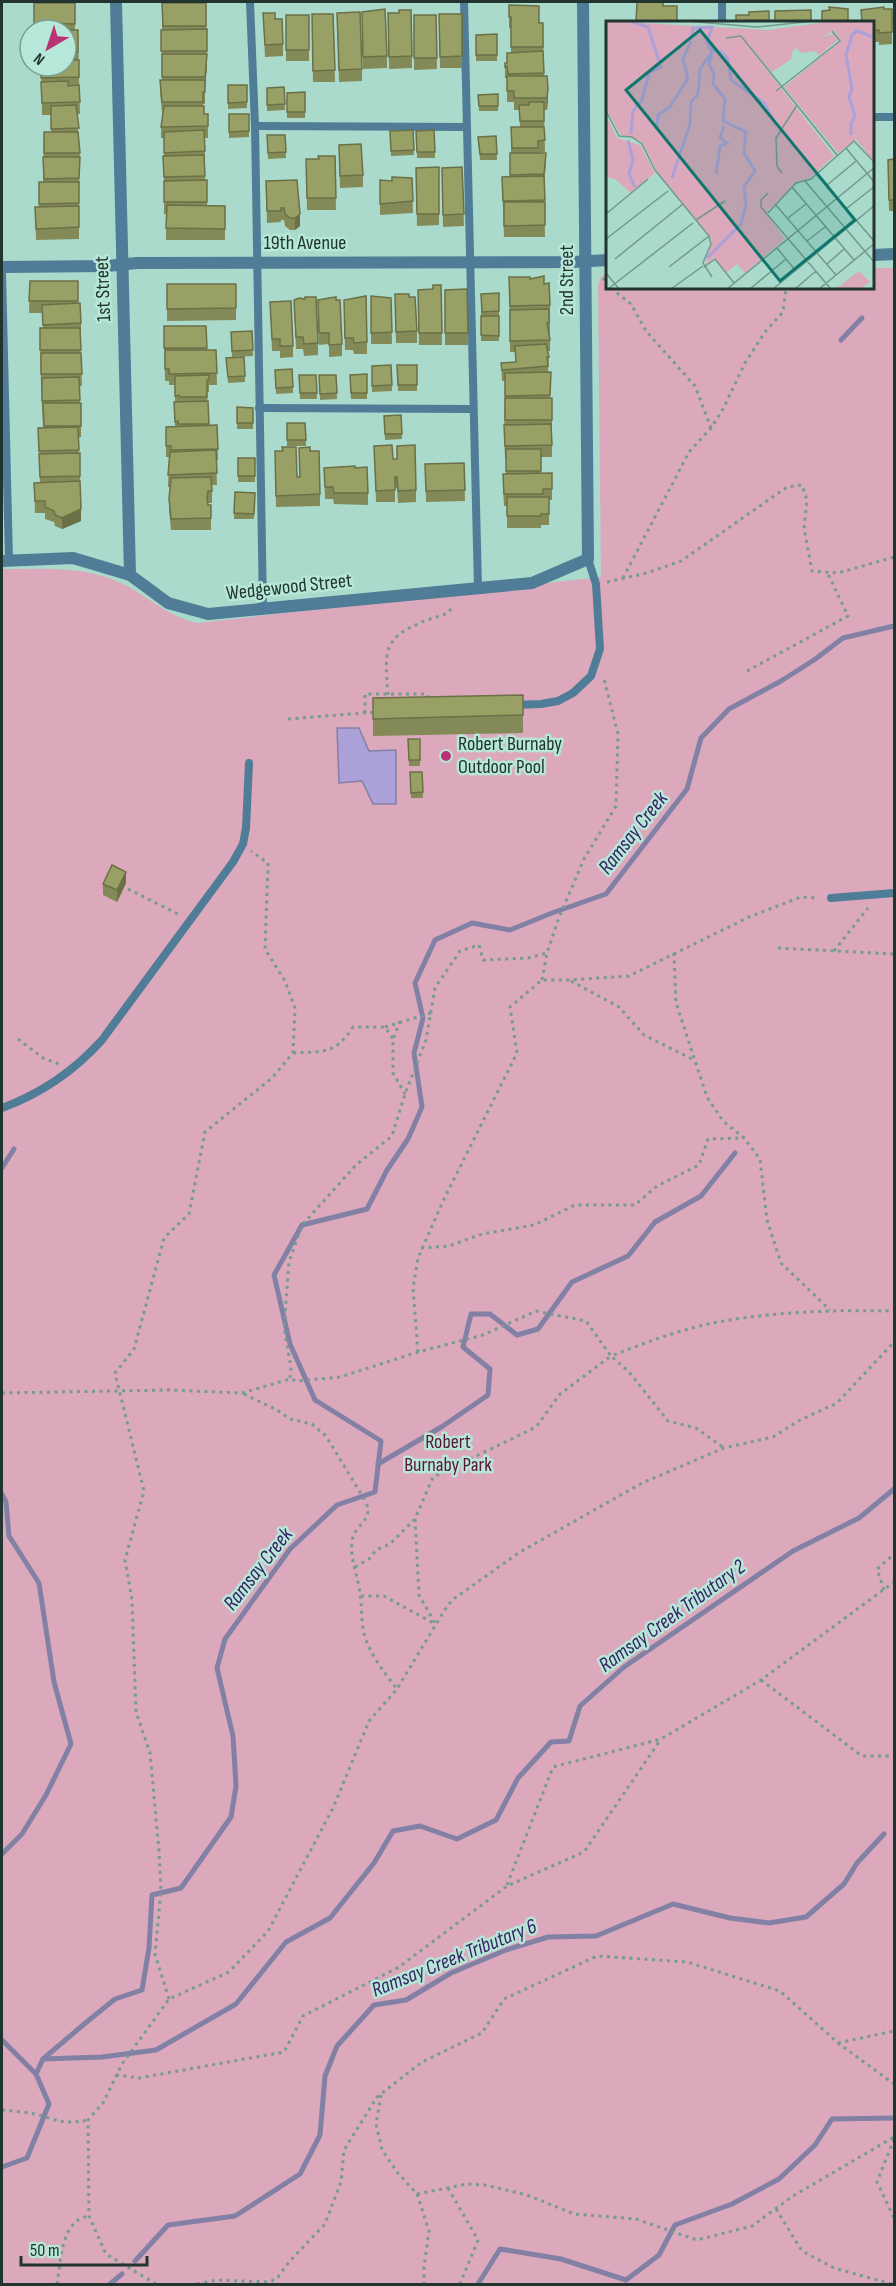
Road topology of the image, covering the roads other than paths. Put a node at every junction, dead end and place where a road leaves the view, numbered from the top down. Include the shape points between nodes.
1 (116, 2) edge
2 (250, 2) edge
3 (464, 2) edge
4 (583, 2) edge
5 (722, 2) edge
6 (722, 21) edge
7 (875, 117) edge
8 (894, 117) edge
9 (255, 126) junction
10 (466, 127) junction
11 (894, 254) edge
12 (875, 255) edge
13 (606, 260) edge
14 (257, 262) junction
15 (470, 262) junction
16 (586, 262) junction
17 (122, 264) junction
18 (2, 267) edge
19 (2, 273) edge
20 (259, 408) junction
21 (473, 409) junction
22 (3, 412) edge
23 (588, 559) junction
24 (5, 561) edge
25 (130, 575) junction
26 (478, 588) junction
27 (263, 609) junction
28 (507, 705) edge
29 (249, 763) dead end
30 (894, 893) edge
31 (831, 898) road end
32 (2, 1108) edge

1 - 17 street, 1st Street
2 - 9 lane
3 - 10 lane
4 - 16 street, 2nd Street
5 - 6 lane
7 - 8 lane
9 - 10 lane
9 - 14 lane
10 - 15 lane
11 - 12 street
13 - 16 street, 19th Avenue
14 - 15 street, 19th Avenue
14 - 17 street, 19th Avenue
14 - 20 lane
15 - 16 street, 19th Avenue
15 - 21 lane
16 - 23 street, 2nd Street
17 - 18 street, 19th Avenue
17 - 25 street, 1st Street
19 - 22 lane
20 - 21 lane
20 - 27 lane
21 - 26 lane
22 - 24 lane
23 - 26 street, Wedgewood Street via 532,583
23 - 28 lane via 596,584 600,649 597,663 585,682 566,697 541,704
24 - 25 street, Wedgewood Street via 73,558
25 - 27 street, Wedgewood Street via 168,603 208,614
26 - 27 street, Wedgewood Street
29 - 32 lane via 246,828 233,862 86,1058 19,1102
30 - 31 lane

